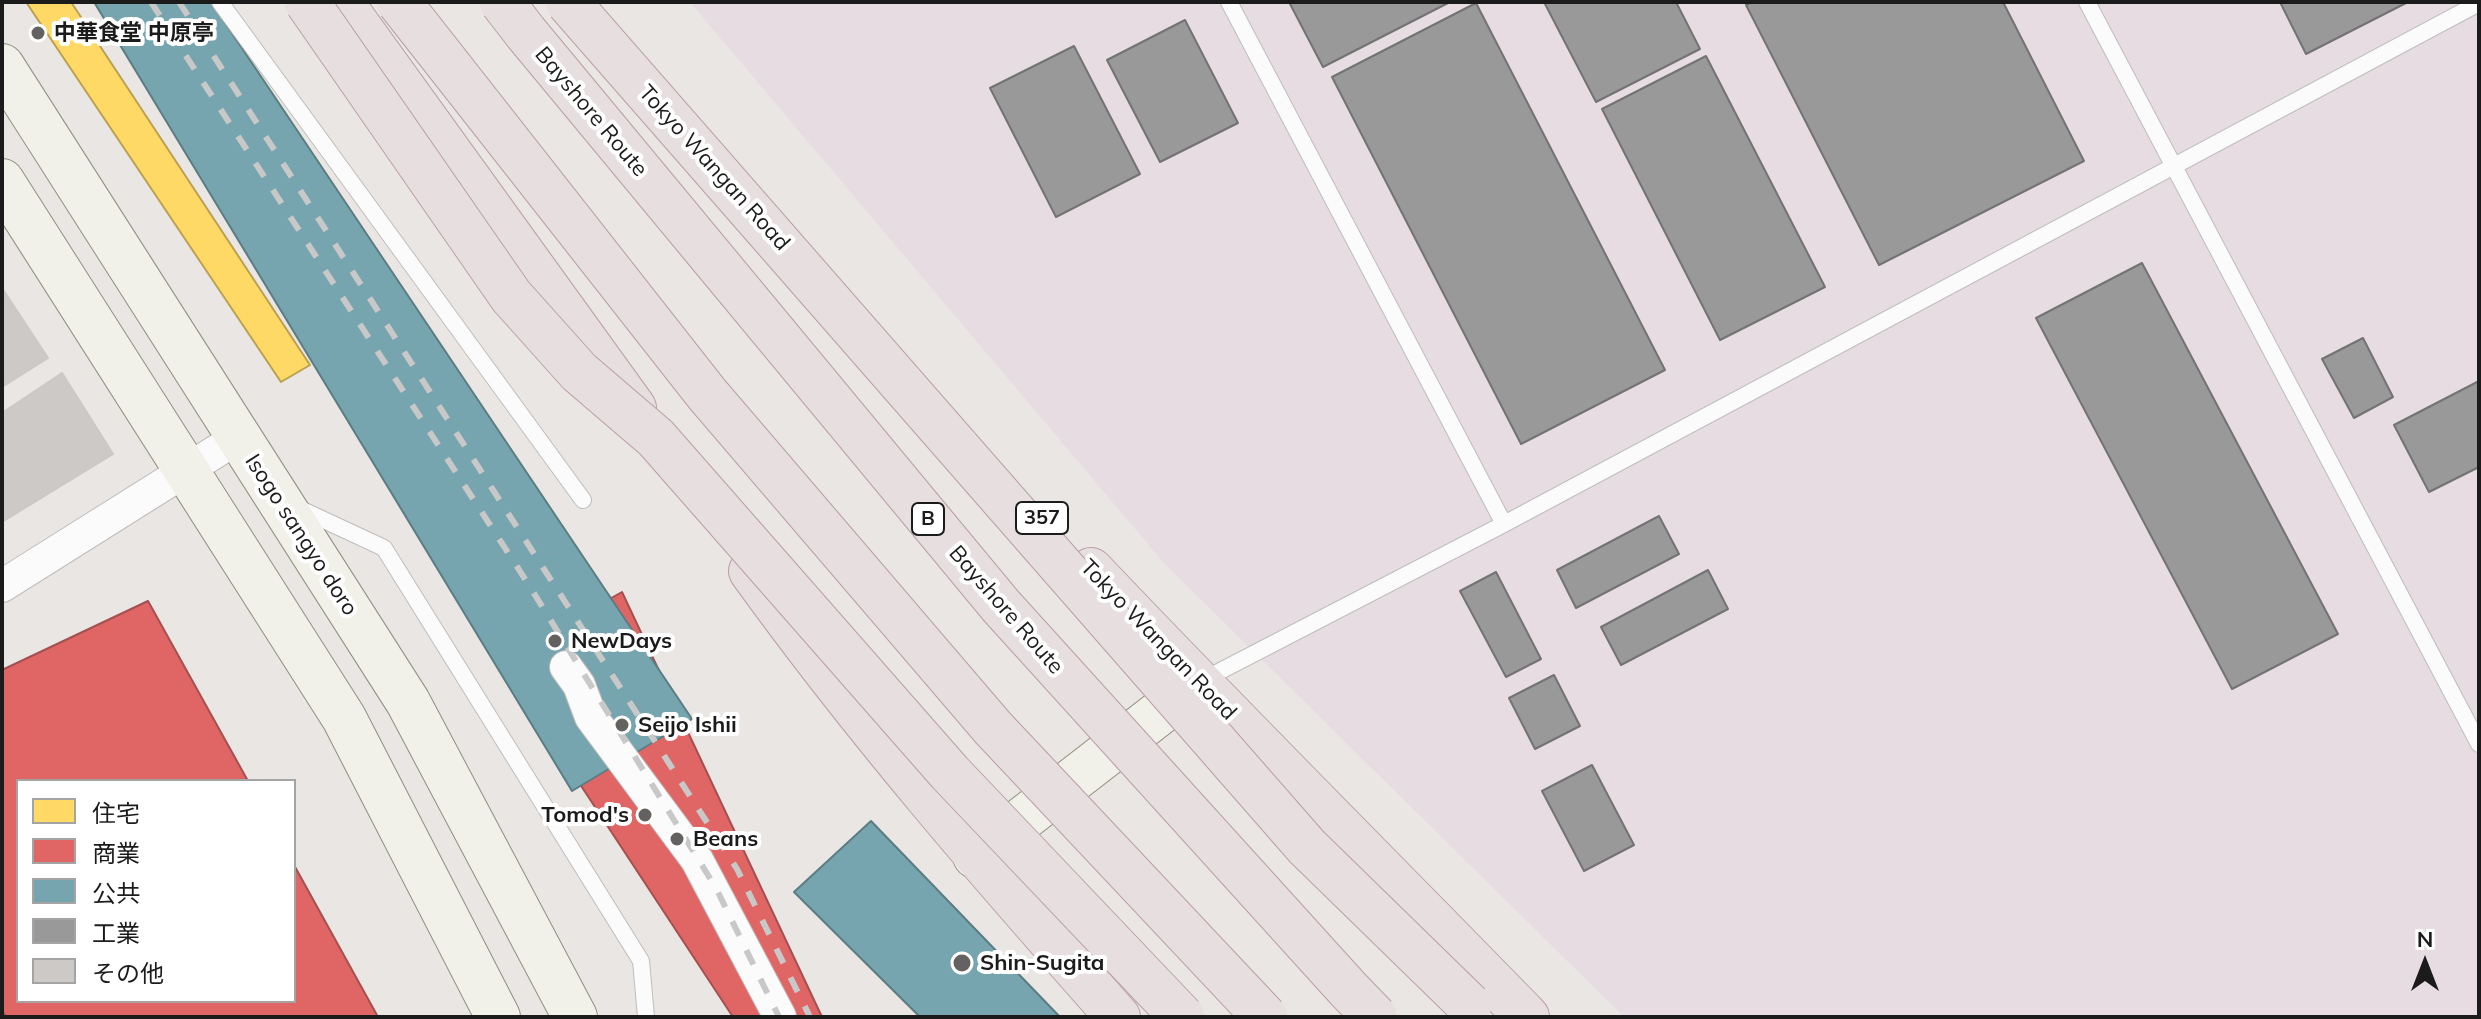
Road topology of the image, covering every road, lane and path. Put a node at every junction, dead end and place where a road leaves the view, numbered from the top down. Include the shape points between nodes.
1 (220, 2) edge
2 (307, 2) edge
3 (333, 2) edge
4 (341, 2) edge
5 (399, 2) edge
6 (502, 2) edge
7 (568, 2) edge
8 (578, 2) edge
9 (1229, 2) edge
10 (2087, 2) edge
11 (2479, 3) edge
12 (2, 66) edge
13 (2175, 165) junction
14 (2, 181) edge
15 (650, 433) junction
16 (239, 437) junction
17 (186, 470) junction
18 (278, 499) junction
19 (583, 500) dead end
20 (1504, 524) junction
21 (2, 586) edge
22 (566, 667) dead end
23 (1198, 683) junction
24 (2479, 744) edge
25 (975, 856) junction
26 (1474, 1011) edge
27 (498, 1017) edge
28 (575, 1017) edge
29 (646, 1017) edge
30 (780, 1017) edge
31 (1118, 1017) edge
32 (1182, 1017) edge
33 (1265, 1017) edge
34 (1375, 1017) edge
35 (1527, 1017) edge

1 - 19 lane
2 - 15 highway, bridge via 511,296 579,372
3 - 15 highway, bridge
4 - 25 highway via 783,616
5 - 33 highway, bridge via 727,418 993,728
6 - 34 highway, Bayshore Route / B, bridge via 1001,606
7 - 26 highway, bridge via 1307,847
8 - 23 highway, Tokyo Wangan Road / 357 via 654,107
9 - 20 lane
10 - 13 lane
11 - 13 lane
12 - 16 street, Isogo sangyo doro
13 - 20 lane
13 - 24 lane
14 - 17 street
15 - 32 highway, bridge via 950,773
16 - 17 street
16 - 18 street, Isogo sangyo doro
17 - 21 street
17 - 27 street via 344,718
18 - 28 street, Isogo sangyo doro via 408,702
18 - 29 lane via 384,548 641,961
20 - 23 lane
22 - 30 street via 591,717 697,860
23 - 25 street
23 - 35 highway, Tokyo Wangan Road / 357
25 - 31 highway

